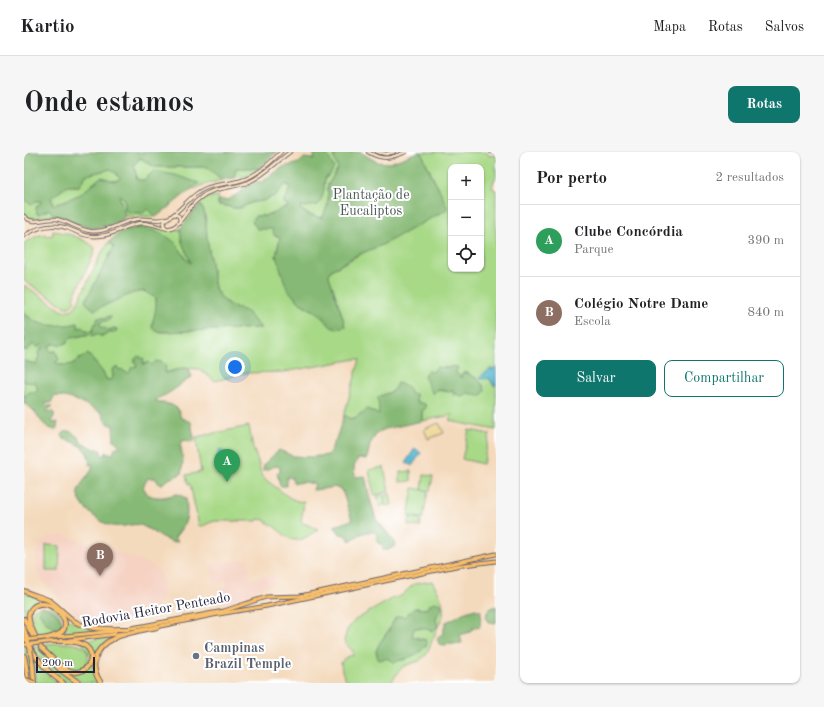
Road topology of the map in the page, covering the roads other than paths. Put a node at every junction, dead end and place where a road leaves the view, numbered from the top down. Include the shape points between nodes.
1 (281, 152) edge
2 (290, 152) edge
3 (368, 152) edge
4 (377, 152) edge
5 (394, 152) edge
6 (406, 152) edge
7 (491, 152) edge
8 (496, 152) edge
9 (173, 214) junction
10 (24, 216) edge
11 (168, 218) junction
12 (180, 221) junction
13 (168, 229) junction
14 (24, 236) edge
15 (496, 554) edge
16 (496, 561) edge
17 (24, 591) edge
18 (266, 598) junction
19 (251, 602) junction
20 (267, 606) junction
21 (253, 608) junction
22 (24, 619) edge
23 (157, 627) junction
24 (24, 629) edge
25 (128, 629) junction
26 (24, 639) edge
27 (47, 639) junction
28 (61, 641) junction
29 (24, 645) edge
30 (40, 646) junction
31 (24, 656) edge
32 (24, 679) edge
33 (28, 683) edge
34 (34, 683) edge
35 (63, 683) edge
36 (79, 683) edge
37 (101, 683) edge

1 - 9 main road via 247,178 212,185 201,190
2 - 12 main road via 249,182 203,195
3 - 6 main road via 385,158
4 - 5 main road
7 - 8 main road
9 - 11 main road
9 - 12 main road via 179,215
10 - 11 main road via 33,222 58,219 91,231 107,229 128,221
11 - 13 main road via 162,224
12 - 13 main road
13 - 14 main road via 140,224 108,235 92,236 51,226 36,229
15 - 18 main road, Rodovia Heitor Penteado via 300,596
16 - 20 main road, Rodovia Heitor Penteado via 456,566
17 - 25 highway via 51,602 84,626
18 - 19 main road, Rodovia Heitor Penteado
18 - 20 main road
19 - 21 main road
19 - 25 main road, Rodovia Heitor Penteado via 224,611
20 - 21 main road, Rodovia Heitor Penteado
21 - 23 main road, Rodovia Heitor Penteado
22 - 30 highway
23 - 28 main road, Rodovia Heitor Penteado
23 - 37 highway via 121,636 105,644 98,652 95,664 96,674
24 - 34 highway, bridge via 30,648
25 - 27 main road, Rodovia Heitor Penteado
26 - 27 main road, Rodovia Heitor Penteado, bridge
26 - 35 highway via 42,665
27 - 28 main road, Rodovia Heitor Penteado
27 - 29 main road, Rodovia Heitor Penteado, bridge
27 - 30 highway via 61,633 65,622 54,608 38,604 30,611 29,620
28 - 30 highway via 77,642 87,647 91,656 87,668 77,672 69,670 57,663
30 - 36 highway via 57,667
31 - 33 highway
32 - 34 highway, bridge

